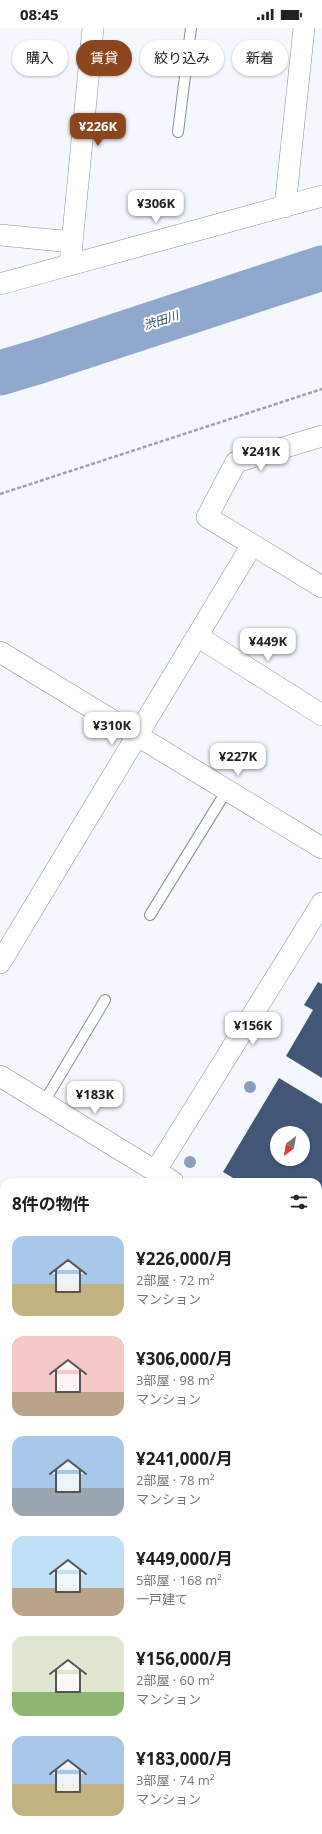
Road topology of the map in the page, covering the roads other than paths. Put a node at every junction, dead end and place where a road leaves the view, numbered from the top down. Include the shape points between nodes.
1 (93, 28) edge
2 (191, 28) edge
3 (304, 28) edge
4 (178, 132) dead end
5 (322, 196) edge
6 (285, 207) junction
7 (0, 235) edge
8 (72, 242) junction
9 (70, 264) junction
10 (0, 284) edge
11 (322, 436) edge
12 (252, 545) junction
13 (322, 587) edge
14 (197, 636) junction
15 (0, 652) edge
16 (322, 715) edge
17 (137, 736) junction
18 (227, 790) junction
19 (322, 848) edge
20 (322, 903) edge
21 (150, 915) dead end
22 (0, 963) edge
23 (105, 1000) dead end
24 (0, 1076) edge
25 (44, 1102) junction
26 (156, 1172) junction
27 (166, 1178) edge

1 - 8 street
2 - 4 lane
3 - 6 street
5 - 6 street
6 - 9 street
7 - 8 street
8 - 9 street
9 - 10 street
11 - 12 street via 236,462 207,517
12 - 13 street
12 - 14 street
14 - 16 street
14 - 17 street
15 - 17 street
17 - 18 street
17 - 22 street
18 - 19 street
18 - 21 lane
20 - 26 street
23 - 25 lane
24 - 25 street
25 - 26 street
26 - 27 street

